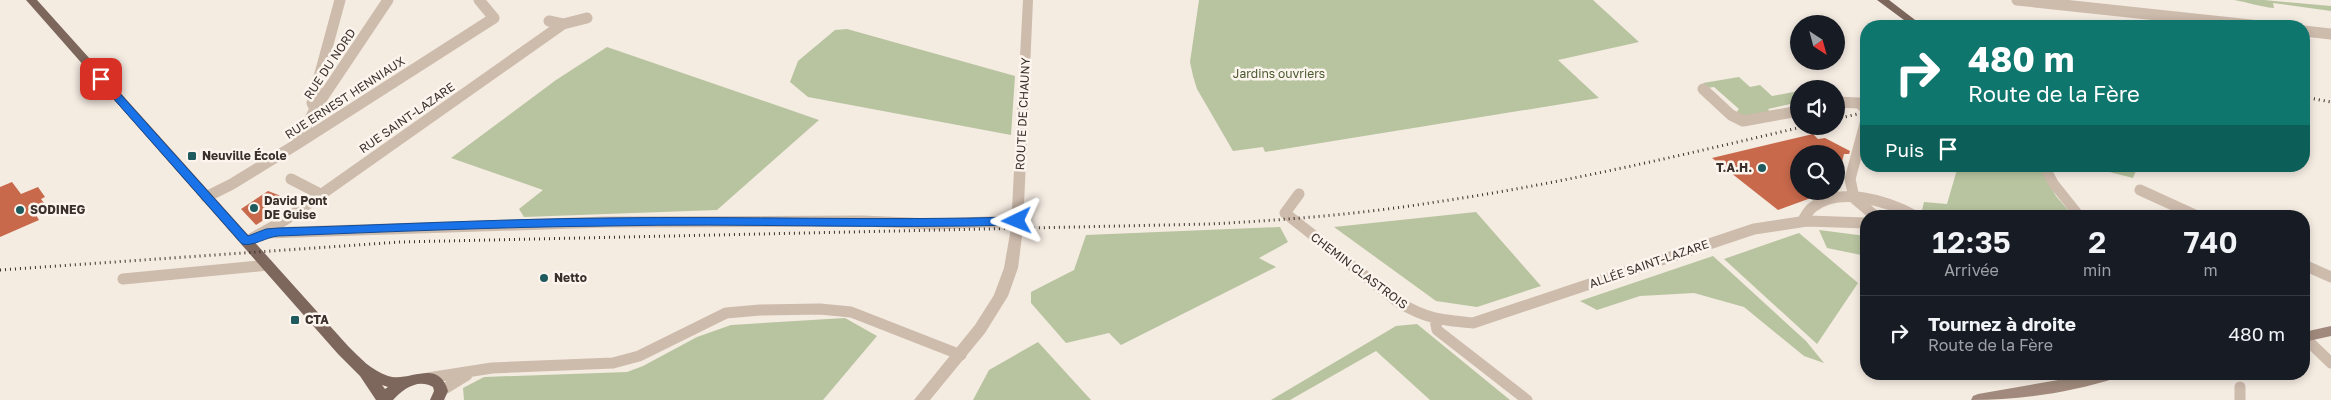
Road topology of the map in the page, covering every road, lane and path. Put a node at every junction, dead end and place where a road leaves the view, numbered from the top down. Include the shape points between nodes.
1 (31, 0) edge
2 (340, 0) edge
3 (388, 0) edge
4 (479, 0) edge
5 (1028, 0) edge
6 (1888, 0) edge
7 (2017, 0) edge
8 (587, 18) dead end
9 (1913, 20) edge
10 (2204, 20) edge
11 (549, 21) dead end
12 (563, 24) junction
13 (2310, 32) edge
14 (2331, 34) edge
15 (1703, 89) dead end
16 (1845, 102) edge
17 (1860, 103) edge
18 (315, 109) junction
19 (1790, 113) edge
20 (1860, 141) edge
21 (297, 144) junction
22 (2047, 172) edge
23 (291, 178) dead end
24 (2140, 190) dead end
25 (320, 194) junction
26 (1298, 194) dead end
27 (206, 197) junction
28 (1854, 198) junction
29 (1867, 210) edge
30 (1903, 210) edge
31 (2075, 210) edge
32 (2184, 210) edge
33 (1804, 220) junction
34 (1860, 222) edge
35 (1017, 225) junction
36 (266, 233) junction
37 (244, 239) junction
38 (268, 265) junction
39 (2310, 268) edge
40 (2331, 277) edge
41 (123, 279) dead end
42 (1435, 320) junction
43 (2331, 331) edge
44 (2310, 336) edge
45 (2310, 343) edge
46 (961, 355) junction
47 (2331, 363) edge
48 (474, 370) junction
49 (365, 372) junction
50 (428, 378) junction
51 (2090, 380) edge
52 (401, 384) junction
53 (439, 396) edge
54 (385, 400) edge
55 (921, 400) edge
56 (1527, 400) edge
57 (1978, 400) edge

1 - 27 main road
2 - 18 street via 312,103
3 - 18 street, RUE DU NORD
4 - 21 street, RUE ERNEST HENNIAUX via 494,18
5 - 35 street, ROUTE DE CHAUNY
6 - 9 street
7 - 10 street
8 - 12 street
11 - 12 street
12 - 25 street, RUE SAINT-LAZARE
13 - 14 street
15 - 19 street via 1731,115 1743,121
16 - 17 street
18 - 21 street, RUE DU NORD
20 - 28 street via 1850,179
21 - 27 street, RUE ERNEST HENNIAUX
22 - 31 street
23 - 25 street
24 - 32 street
25 - 36 street, RUE SAINT-LAZARE
26 - 42 street, CHEMIN CLASTROIS via 1285,213 1398,302
27 - 37 main road
28 - 29 street
28 - 30 street via 1878,201
28 - 33 street via 1828,201 1812,207
33 - 34 street, ALLÉE SAINT-LAZARE
33 - 42 street, ALLÉE SAINT-LAZARE via 1754,228 1473,323
35 - 36 street via 863,221 606,222
35 - 46 street, ROUTE DE CHAUNY via 1011,268 1001,296
36 - 37 street
37 - 38 main road
38 - 41 street
38 - 49 main road
39 - 40 street
42 - 56 street via 1437,330
43 - 44 main road
45 - 47 street
46 - 48 street via 852,312 760,310 726,313 627,360 614,363
46 - 55 street, ROUTE DE CHAUNY
48 - 50 street
48 - 53 street
49 - 52 main road
49 - 54 main road
50 - 52 main road
50 - 53 main road via 439,384
51 - 57 main road
52 - 54 main road

